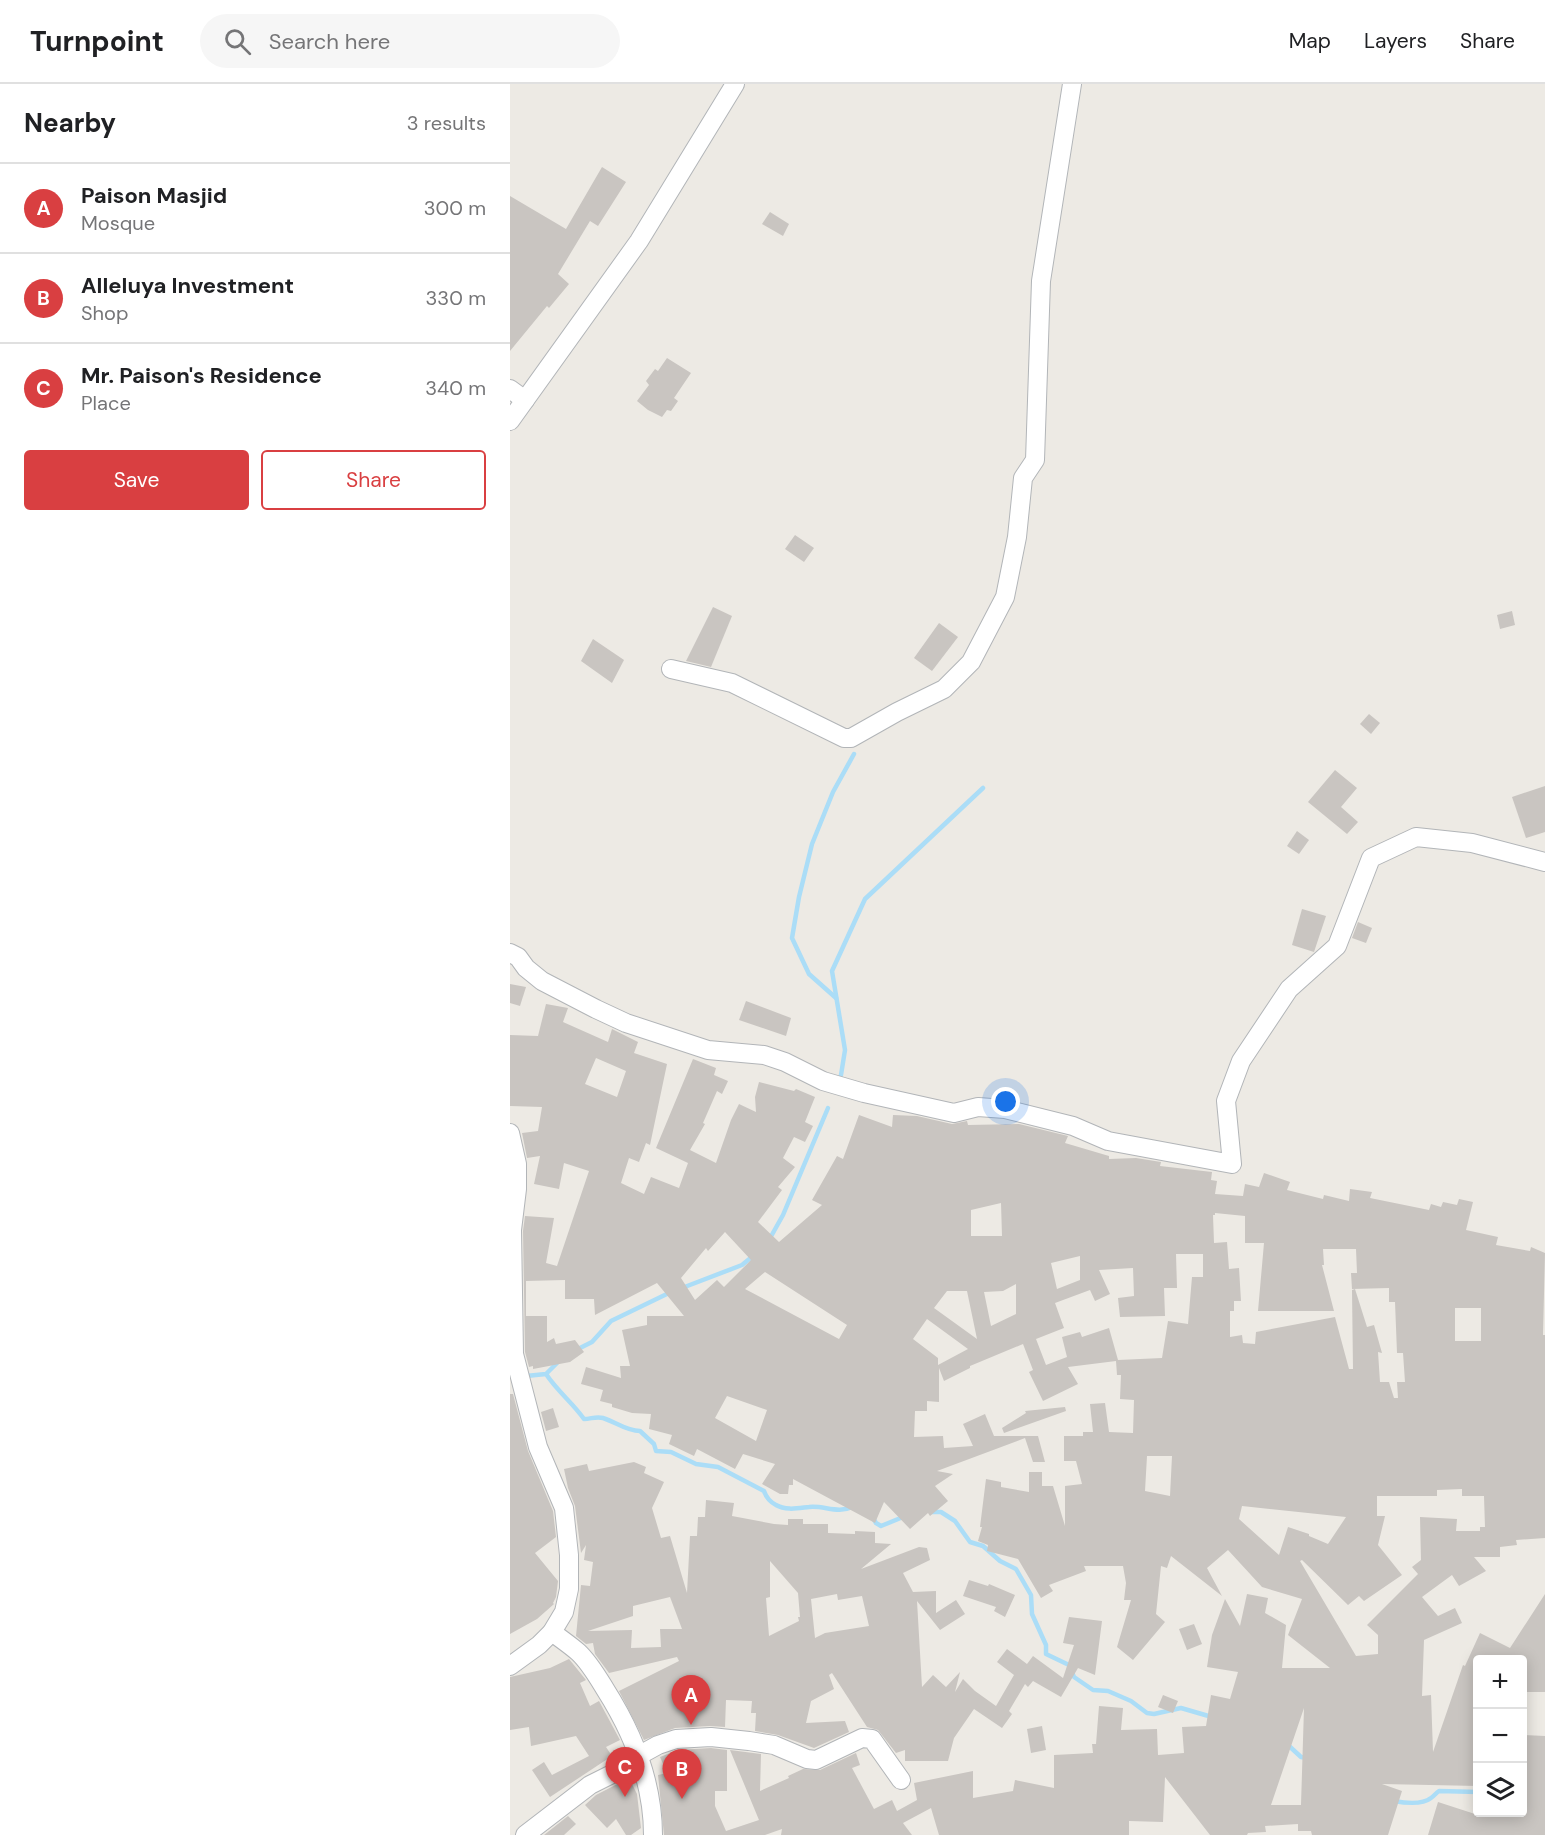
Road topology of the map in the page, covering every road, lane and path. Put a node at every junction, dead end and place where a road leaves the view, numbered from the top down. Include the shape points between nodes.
1 (735, 84) edge
2 (1072, 84) edge
3 (510, 389) edge
4 (525, 400) junction
5 (510, 421) edge
6 (671, 669) dead end
7 (1545, 862) edge
8 (510, 952) edge
9 (510, 1133) edge
10 (514, 1351) edge
11 (552, 1632) junction
12 (510, 1666) edge
13 (638, 1756) junction
14 (901, 1780) dead end
15 (525, 1835) edge
16 (653, 1835) edge

1 - 4 street via 639,241
2 - 6 street via 1041,281 1035,460 1023,478 1005,597 971,662 944,689 851,738 732,683
3 - 4 street
4 - 5 street
7 - 8 street via 1472,843 1416,837 1371,858 1337,946 1289,989 1241,1061 1226,1101 1232,1164 1108,1141 1074,1126 1005,1109 978,1107 954,1113 823,1081 764,1055 708,1050 596,1009 542,981
9 - 10 street via 517,1180 513,1230
10 - 11 street via 538,1447 564,1508 569,1589 564,1612
11 - 12 street
11 - 13 street via 589,1663 632,1736
13 - 14 street via 676,1739 711,1737 774,1745 816,1760 862,1738 872,1739
13 - 15 street via 624,1768 590,1785
13 - 16 street via 649,1788

